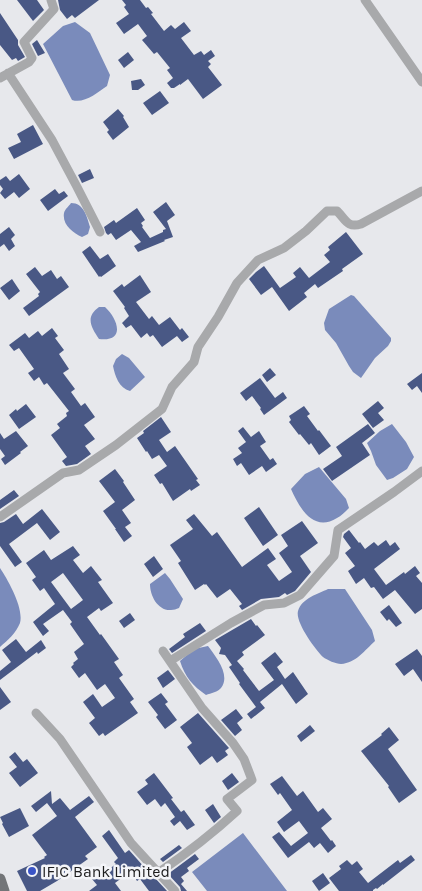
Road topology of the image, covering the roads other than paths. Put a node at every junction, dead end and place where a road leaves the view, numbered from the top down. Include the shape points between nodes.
1 (51, 0) edge
2 (365, 0) edge
3 (4, 75) edge
4 (422, 82) edge
5 (422, 191) edge
6 (100, 232) dead end
7 (422, 471) edge
8 (0, 517) edge
9 (163, 651) dead end
10 (170, 661) junction
11 (36, 713) dead end
12 (158, 873) junction
13 (0, 879) edge
14 (4, 891) edge
15 (175, 891) edge

1 - 3 street via 54,9 24,42 32,58
2 - 4 street
3 - 6 street via 52,140
5 - 8 street via 354,226 348,225 337,211 327,211 284,248 258,260 236,284 198,347 194,362 172,387 162,409 116,445 78,470 63,473
7 - 10 street via 338,530 334,556 300,595 264,605
9 - 10 street
10 - 12 street via 202,708 233,743 252,780 227,799 237,811
11 - 12 street via 60,739 131,843
12 - 15 street
13 - 14 main road

